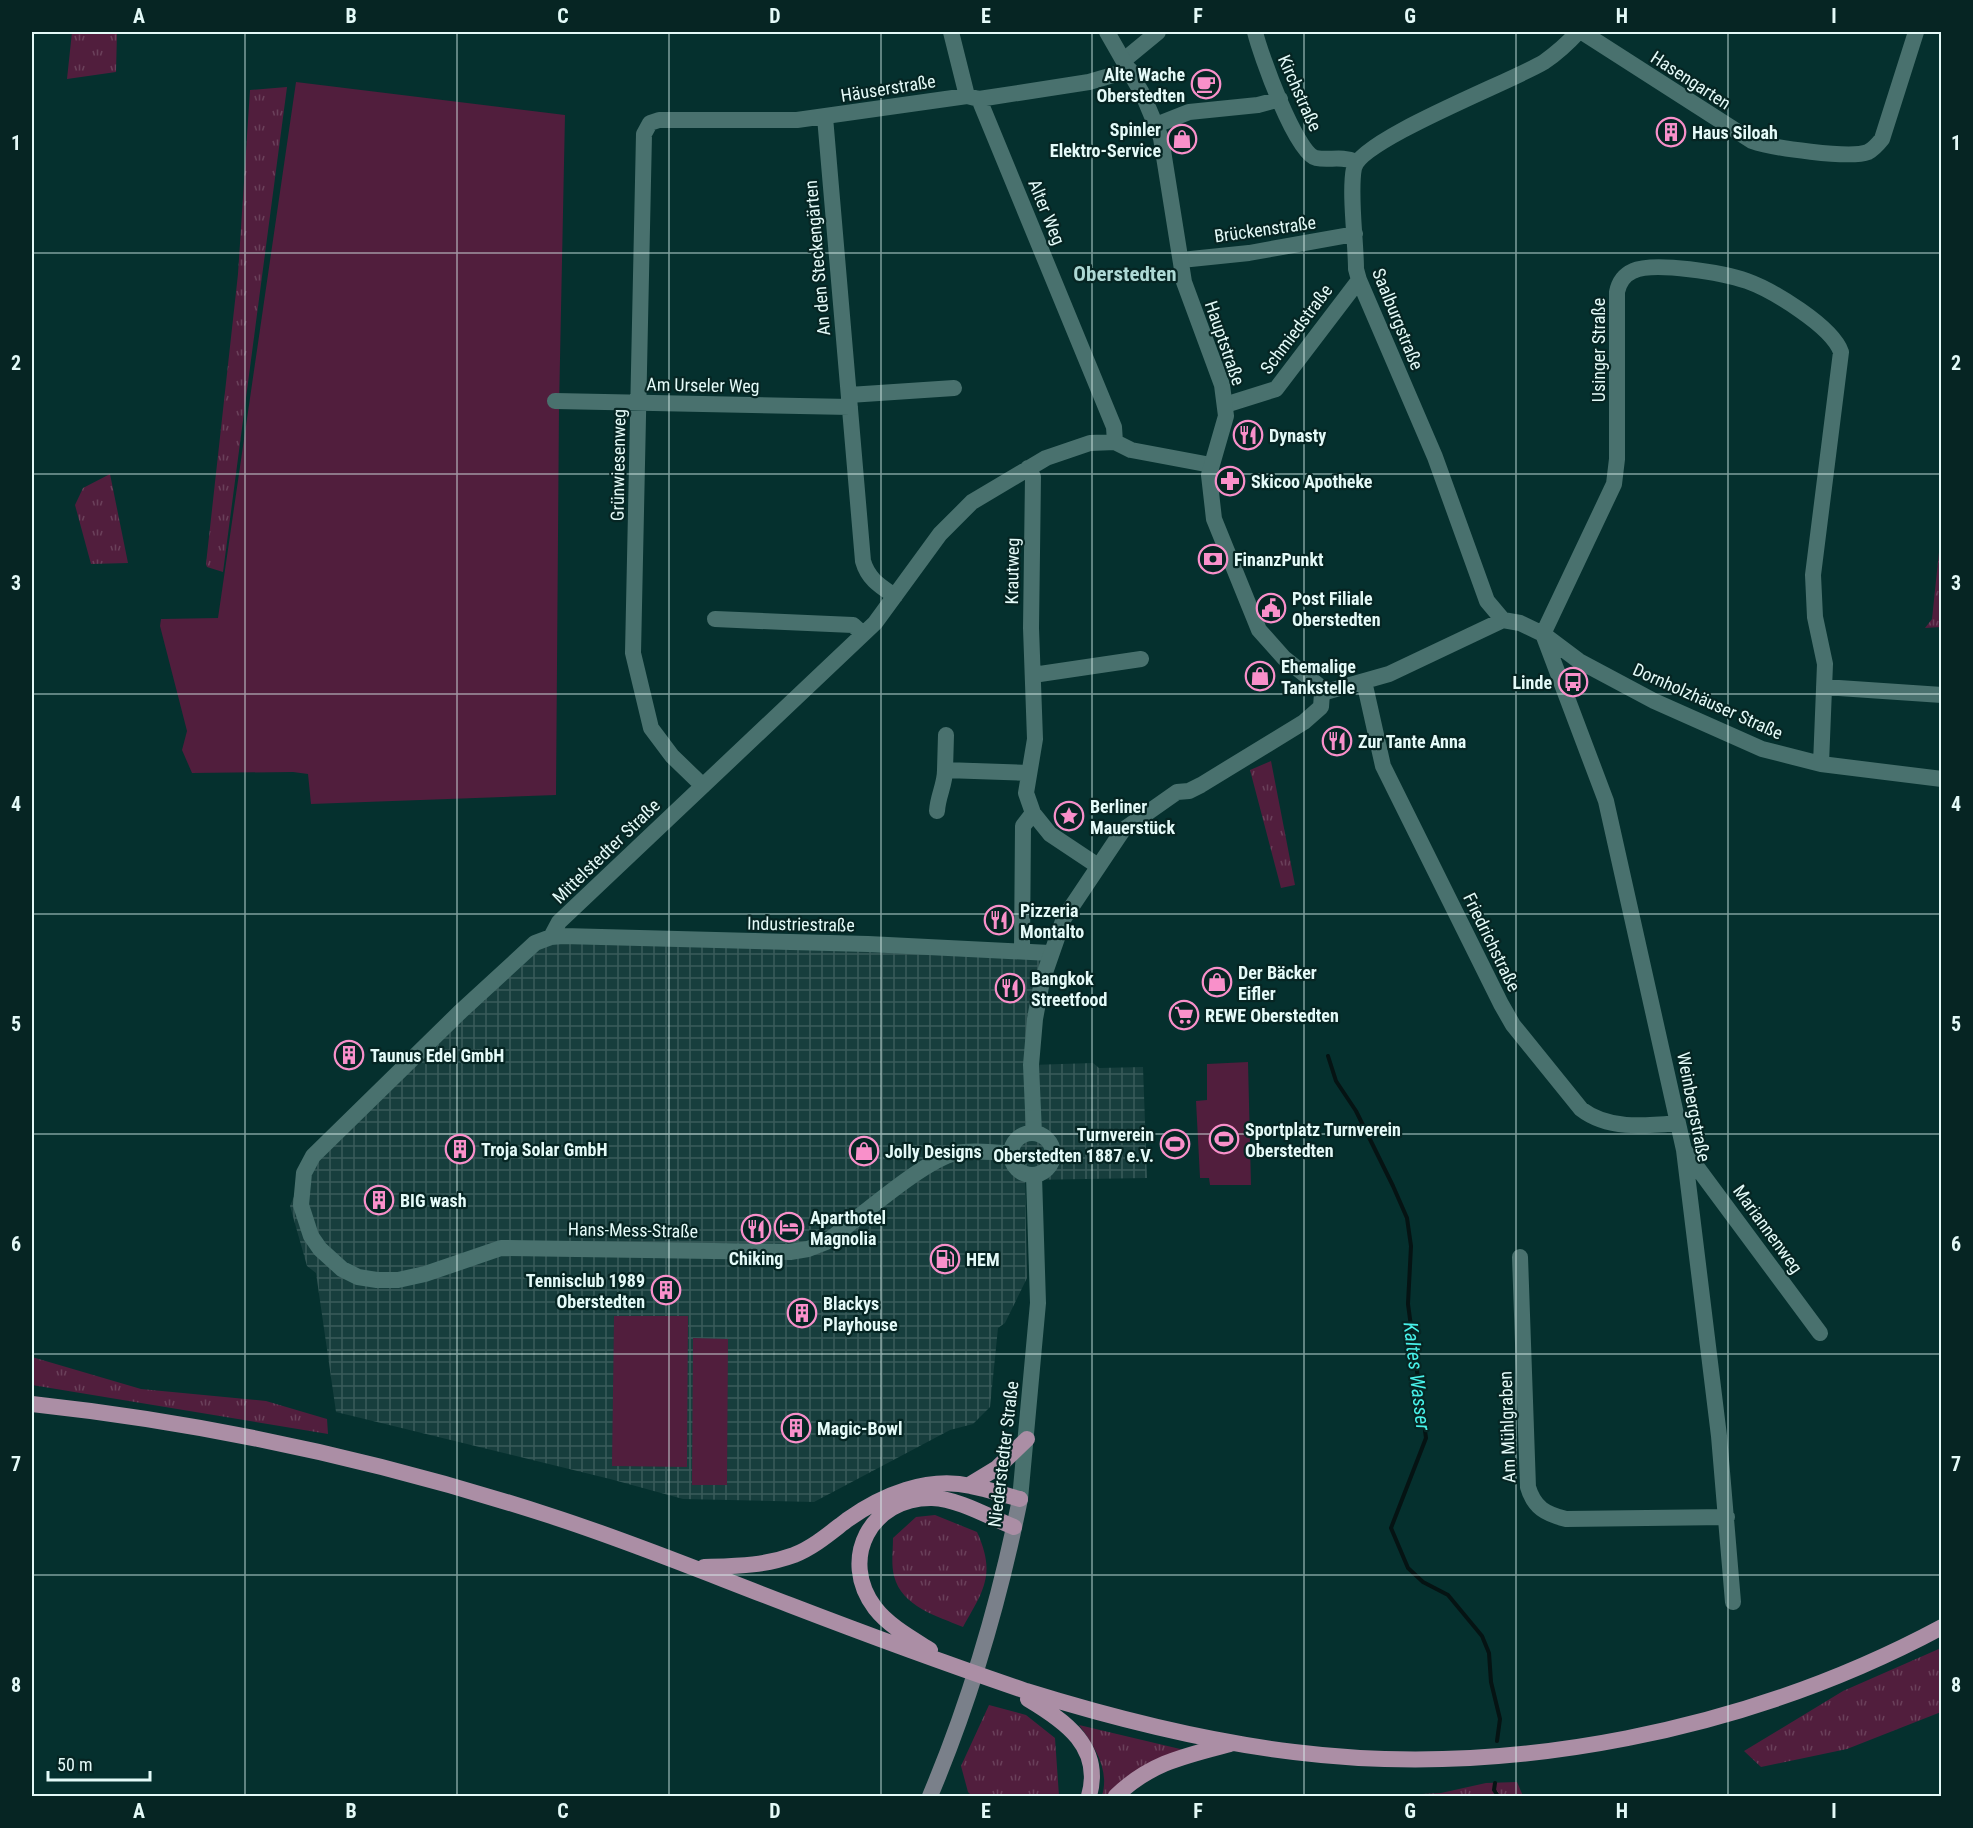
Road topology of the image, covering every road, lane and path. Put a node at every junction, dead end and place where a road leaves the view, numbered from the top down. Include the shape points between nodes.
1 (951, 32) edge
2 (1107, 32) edge
3 (1158, 32) edge
4 (1255, 32) edge
5 (1580, 32) edge
6 (1916, 32) edge
7 (1127, 65) junction
8 (973, 97) junction
9 (1280, 99) junction
10 (825, 117) junction
11 (650, 123) joint
12 (1156, 125) junction
13 (1357, 162) junction
14 (1355, 234) junction
15 (1180, 260) junction
16 (1359, 280) junction
17 (954, 388) dead end
18 (555, 401) dead end
19 (850, 401) junction
20 (639, 403) junction
21 (1225, 405) junction
22 (1115, 442) junction
23 (1211, 465) junction
24 (1028, 468) junction
25 (895, 596) junction
26 (715, 619) dead end
27 (1503, 620) junction
28 (863, 634) junction
29 (1543, 634) junction
30 (1141, 658) dead end
31 (1033, 675) junction
32 (1364, 681) junction
33 (1824, 687) junction
34 (1322, 693) junction
35 (1941, 695) edge
36 (946, 735) dead end
37 (1821, 764) junction
38 (945, 770) junction
39 (1029, 772) junction
40 (1941, 779) edge
41 (703, 786) junction
42 (937, 810) dead end
43 (1033, 813) junction
44 (1098, 866) junction
45 (551, 937) junction
46 (1022, 950) junction
47 (1050, 952) junction
48 (1678, 1123) junction
49 (1034, 1133) junction
50 (1684, 1150) junction
51 (1011, 1153) junction
52 (304, 1173) joint
53 (1034, 1176) junction
54 (1520, 1257) dead end
55 (1820, 1333) dead end
56 (32, 1404) edge
57 (1027, 1438) junction
58 (969, 1485) junction
59 (1020, 1499) junction
60 (1727, 1517) junction
61 (1014, 1527) junction
62 (696, 1567) junction
63 (1733, 1602) dead end
64 (1941, 1627) edge
65 (956, 1667) junction
66 (1002, 1683) junction
67 (1236, 1743) junction
68 (930, 1797) edge
69 (1089, 1797) edge
70 (1116, 1797) edge

1 - 8 street, Alter Weg
2 - 7 street, Hauptstraße
3 - 7 street
4 - 9 street, Kirchstraße
5 - 6 street, Hasengarten via 1752,141 1790,150 1860,153 1872,150 1882,139
5 - 13 street via 1542,63 1413,124
7 - 8 street, Häuserstraße via 1089,82
7 - 12 street, Hauptstraße
8 - 10 street, Häuserstraße
8 - 22 street, Alter Weg via 1106,405
9 - 12 street via 1189,112
9 - 13 street, Kirchstraße via 1305,152 1316,158 1336,156
10 - 11 street, Häuserstraße
10 - 19 street, An den Steckengärten
11 - 20 street, Grünwiesenweg via 644,134
12 - 15 street, Hauptstraße via 1166,156
13 - 14 street, Saalburgstraße
14 - 15 street, Brückenstraße via 1249,253
14 - 16 street, Saalburgstraße
15 - 21 street, Hauptstraße via 1193,310 1222,385
16 - 21 street, Schmiedstraße via 1285,379 1270,393
16 - 27 street, Saalburgstraße via 1435,457 1483,592
17 - 19 street
18 - 20 street, Am Urseler Weg
19 - 20 street, Am Urseler Weg
19 - 25 street, An den Steckengärten via 863,561 874,581
20 - 41 street, Grünwiesenweg via 633,653 651,728 672,756
21 - 23 street, Hauptstraße via 1226,417
22 - 23 street, Mittelstedter Straße via 1131,450
22 - 24 street, Mittelstedter Straße via 1077,446
23 - 34 street, Hauptstraße via 1209,491 1214,519 1252,617 1272,646 1311,678
24 - 25 street, Mittelstedter Straße via 962,510
24 - 31 street, Krautweg via 1033,477
25 - 28 street, Mittelstedter Straße
26 - 28 street via 853,625
27 - 29 street
27 - 32 street via 1389,674
28 - 41 street, Mittelstedter Straße
29 - 33 street, Usinger Straße via 1614,484 1619,284 1632,271 1643,268 1727,275 1782,299 1833,337 1841,352 1813,575 1815,616 1824,650
29 - 37 street, Dornholzhäuser Straße via 1579,661 1654,701 1762,749
29 - 48 street, Weinbergstraße via 1606,801
30 - 31 street
31 - 39 street, Krautweg via 1035,739
32 - 34 street
32 - 48 street, Friedrichstraße via 1383,766 1513,1025 1591,1117 1634,1125
33 - 35 street
33 - 37 street, Usinger Straße
34 - 44 street via 1321,707 1304,722 1134,820 1115,839
36 - 38 street
37 - 40 street, Dornholzhäuser Straße
38 - 39 street
38 - 42 street
39 - 43 street, Krautweg via 1026,793
41 - 45 street, Mittelstedter Straße via 559,922
43 - 44 street, Krautweg via 1050,834
43 - 46 street via 1023,826
44 - 47 street via 1064,918
45 - 46 street, Industriestraße
45 - 52 street, Mittelstedter Straße via 535,943 459,1013 321,1146
46 - 47 street, Industriestraße
47 - 49 street via 1031,1056
48 - 50 street, Weinbergstraße
49 - 51 street via 1019,1138
49 - 53 street via 1051,1143 1054,1157 1048,1169
50 - 55 street, Mariannenweg
50 - 60 street, Weinbergstraße
51 - 52 street, Hans-Mess-Straße via 958,1152 938,1159 835,1236 808,1249 761,1252 501,1248 398,1280 358,1277 329,1260 306,1223 301,1205
51 - 53 street via 1017,1170
53 - 57 street, Niederstedter Straße via 1038,1303
54 - 60 street, Am Mühlgraben via 1528,1487 1536,1506 1566,1519
56 - 62 main road via 103,1412 342,1456 521,1506
57 - 58 main road via 997,1468
57 - 59 street, Niederstedter Straße
58 - 59 main road
58 - 62 main road via 931,1485 894,1493 848,1519 821,1541 758,1566
59 - 61 main road, Niederstedter Straße
60 - 63 street, Weinbergstraße
61 - 65 main road via 949,1501 924,1499 900,1503 884,1512 864,1538 859,1573 876,1609 897,1628
61 - 68 main road, Niederstedter Straße via 977,1674
62 - 65 main road
64 - 67 main road via 1795,1692 1662,1730 1594,1744 1469,1758 1410,1759 1294,1752
65 - 66 main road
66 - 67 main road via 1106,1715
66 - 69 main road via 1076,1732 1092,1769
67 - 70 main road via 1152,1768

